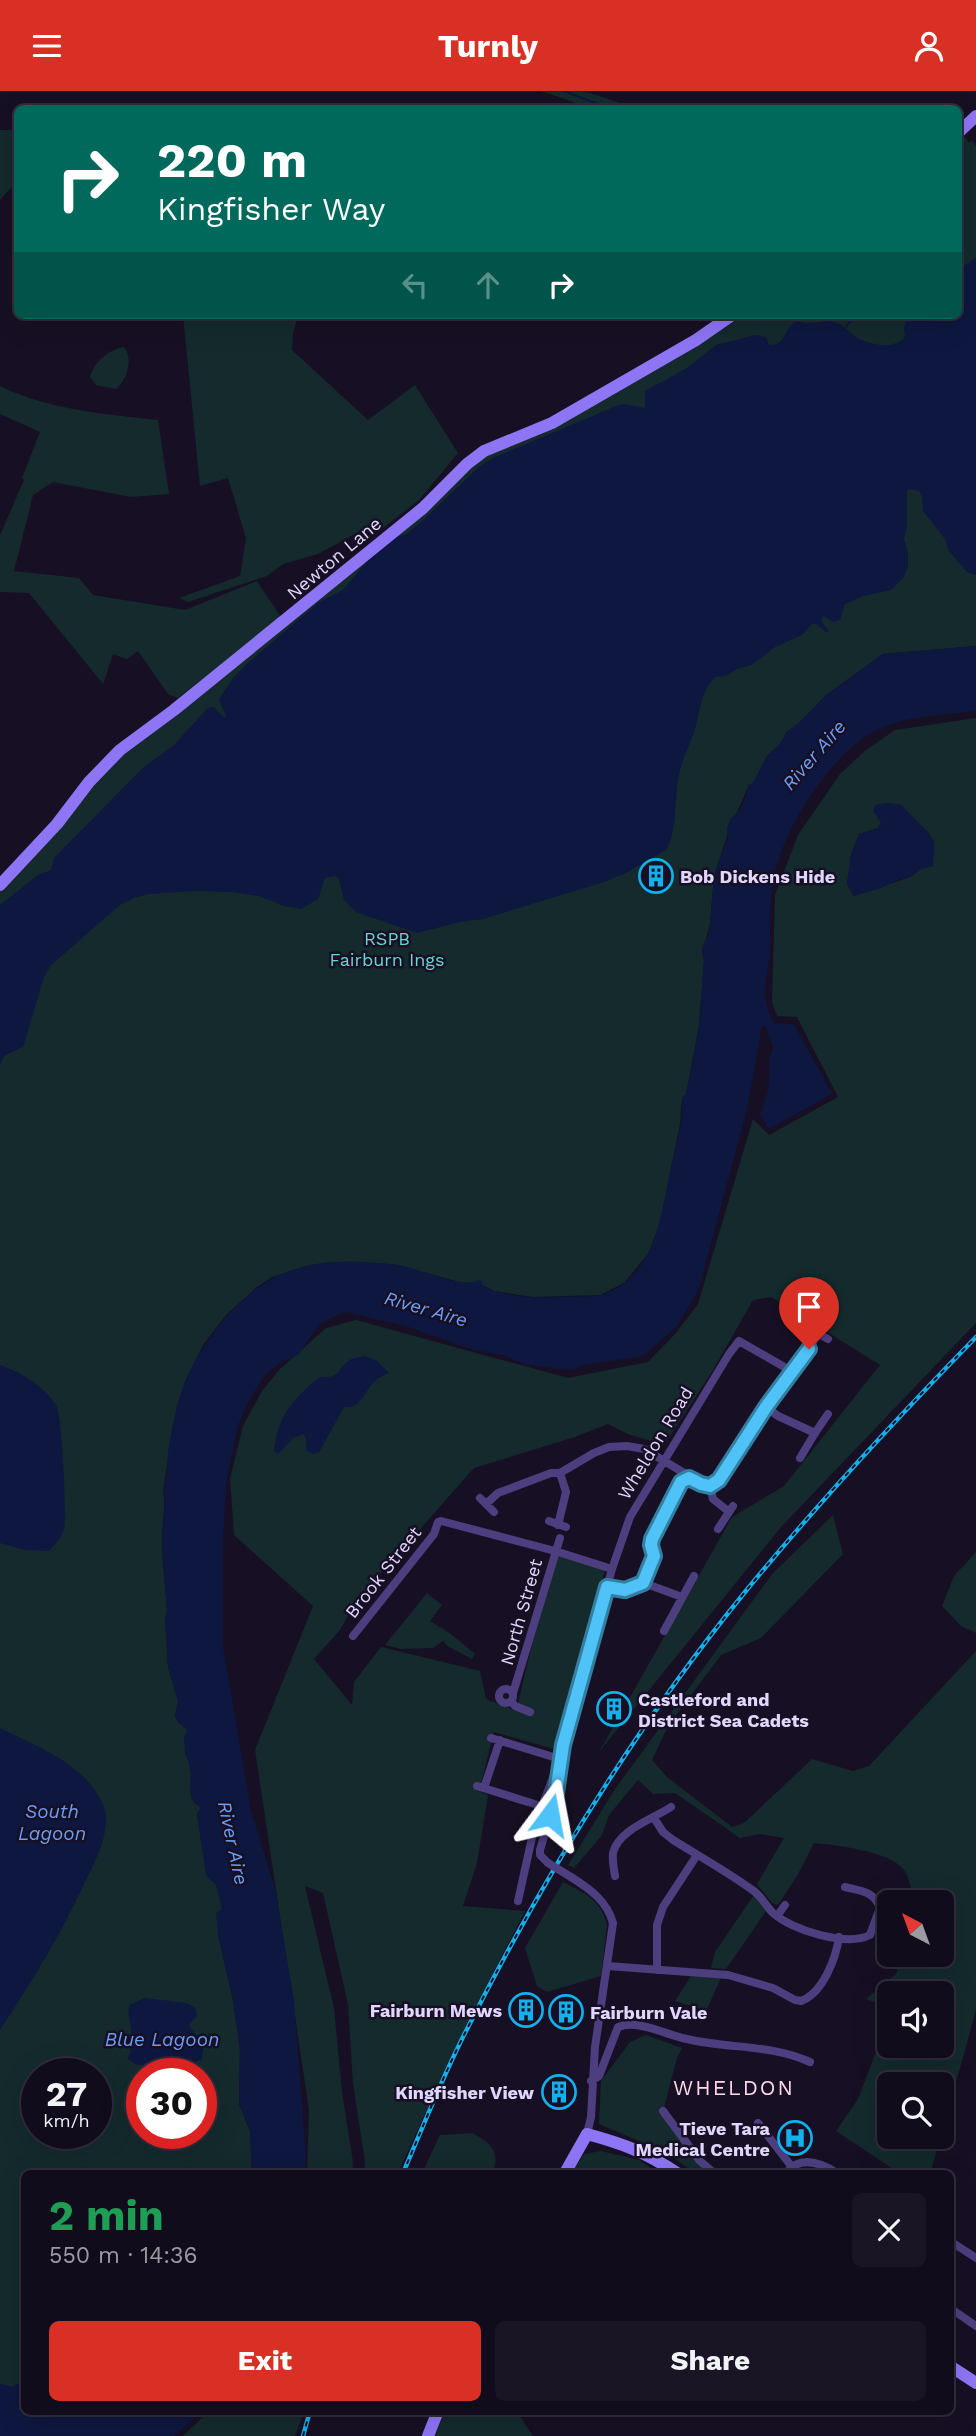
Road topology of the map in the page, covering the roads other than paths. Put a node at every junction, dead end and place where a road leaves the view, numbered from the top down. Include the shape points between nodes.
1 (976, 116) edge
2 (962, 129) edge
3 (726, 319) edge
4 (0, 885) edge
5 (809, 1329) dead end
6 (818, 1335) junction
7 (828, 1339) dead end
8 (793, 1372) junction
9 (766, 1407) junction
10 (828, 1414) dead end
11 (815, 1433) junction
12 (800, 1458) dead end
13 (664, 1459) junction
14 (560, 1473) junction
15 (689, 1478) junction
16 (710, 1486) junction
17 (494, 1512) dead end
18 (558, 1524) dead end
19 (718, 1529) dead end
20 (559, 1538) dead end
21 (555, 1551) junction
22 (612, 1569) junction
23 (694, 1576) dead end
24 (643, 1583) junction
25 (607, 1587) junction
26 (682, 1597) junction
27 (664, 1631) dead end
28 (353, 1636) dead end
29 (530, 1711) dead end
30 (560, 1761) junction
31 (541, 1806) junction
32 (671, 1807) dead end
33 (654, 1818) junction
34 (603, 1847) dead end
35 (614, 1851) junction
36 (697, 1855) junction
37 (615, 1876) dead end
38 (845, 1887) dead end
39 (518, 1901) dead end
40 (785, 1905) dead end
41 (777, 1916) junction
42 (839, 1937) junction
43 (608, 1966) junction
44 (657, 1970) junction
45 (810, 2061) dead end
46 (591, 2081) junction
47 (663, 2111) dead end
48 (758, 2123) dead end
49 (587, 2134) junction
50 (567, 2170) edge
51 (672, 2170) edge
52 (710, 2170) edge
53 (789, 2170) edge
54 (832, 2170) edge
55 (954, 2244) edge
56 (976, 2258) edge
57 (954, 2311) edge
58 (976, 2326) edge
59 (954, 2369) edge
60 (976, 2383) edge
61 (436, 2415) edge
62 (428, 2436) edge

1 - 2 street
3 - 4 street, Newton Lane via 552,423 484,451 467,464 423,508 120,750
5 - 6 street
6 - 7 street
6 - 8 street
8 - 9 street
8 - 13 street, Wheldon Road via 739,1341
9 - 11 street
9 - 16 street via 723,1476
10 - 11 street
11 - 12 street
13 - 14 street via 644,1449 609,1447
13 - 15 street
13 - 22 street, Wheldon Road via 630,1517
14 - 17 street via 483,1501
14 - 18 street via 566,1492
15 - 16 street
15 - 24 street via 676,1489 652,1539 654,1556
16 - 19 street via 713,1499 730,1509
20 - 21 street, North Street
21 - 22 street
21 - 28 street, Brook Street via 438,1522 434,1534
21 - 29 street, North Street via 512,1697 515,1706
22 - 25 street, Wheldon Road
23 - 26 street
24 - 25 street via 625,1590
24 - 26 street
25 - 30 street, Wheldon Road
26 - 27 street
30 - 31 street
30 - 31 street via 495,1739 481,1787
30 - 43 street, Wheldon Road, bridge via 540,1855 589,1888 611,1914
31 - 39 street
32 - 33 street
33 - 35 street via 630,1831
33 - 36 street via 663,1832
34 - 35 street
35 - 37 street
36 - 41 street via 754,1890
36 - 44 street via 659,1916
38 - 42 street via 869,1893 880,1908 870,1935
40 - 41 street
41 - 42 street via 800,1929
42 - 44 street via 833,1962 815,1992 801,2001 728,1975
43 - 44 street
43 - 46 street, Wheldon Road
45 - 46 street via 781,2051 687,2039 631,2024 618,2027 599,2076
46 - 49 street, Wheldon Road
47 - 52 street
48 - 53 street
49 - 50 street, Wheldon Road
49 - 51 street via 637,2149
53 - 54 street via 797,2163 817,2162
55 - 56 street
57 - 58 street
59 - 60 street
61 - 62 street

